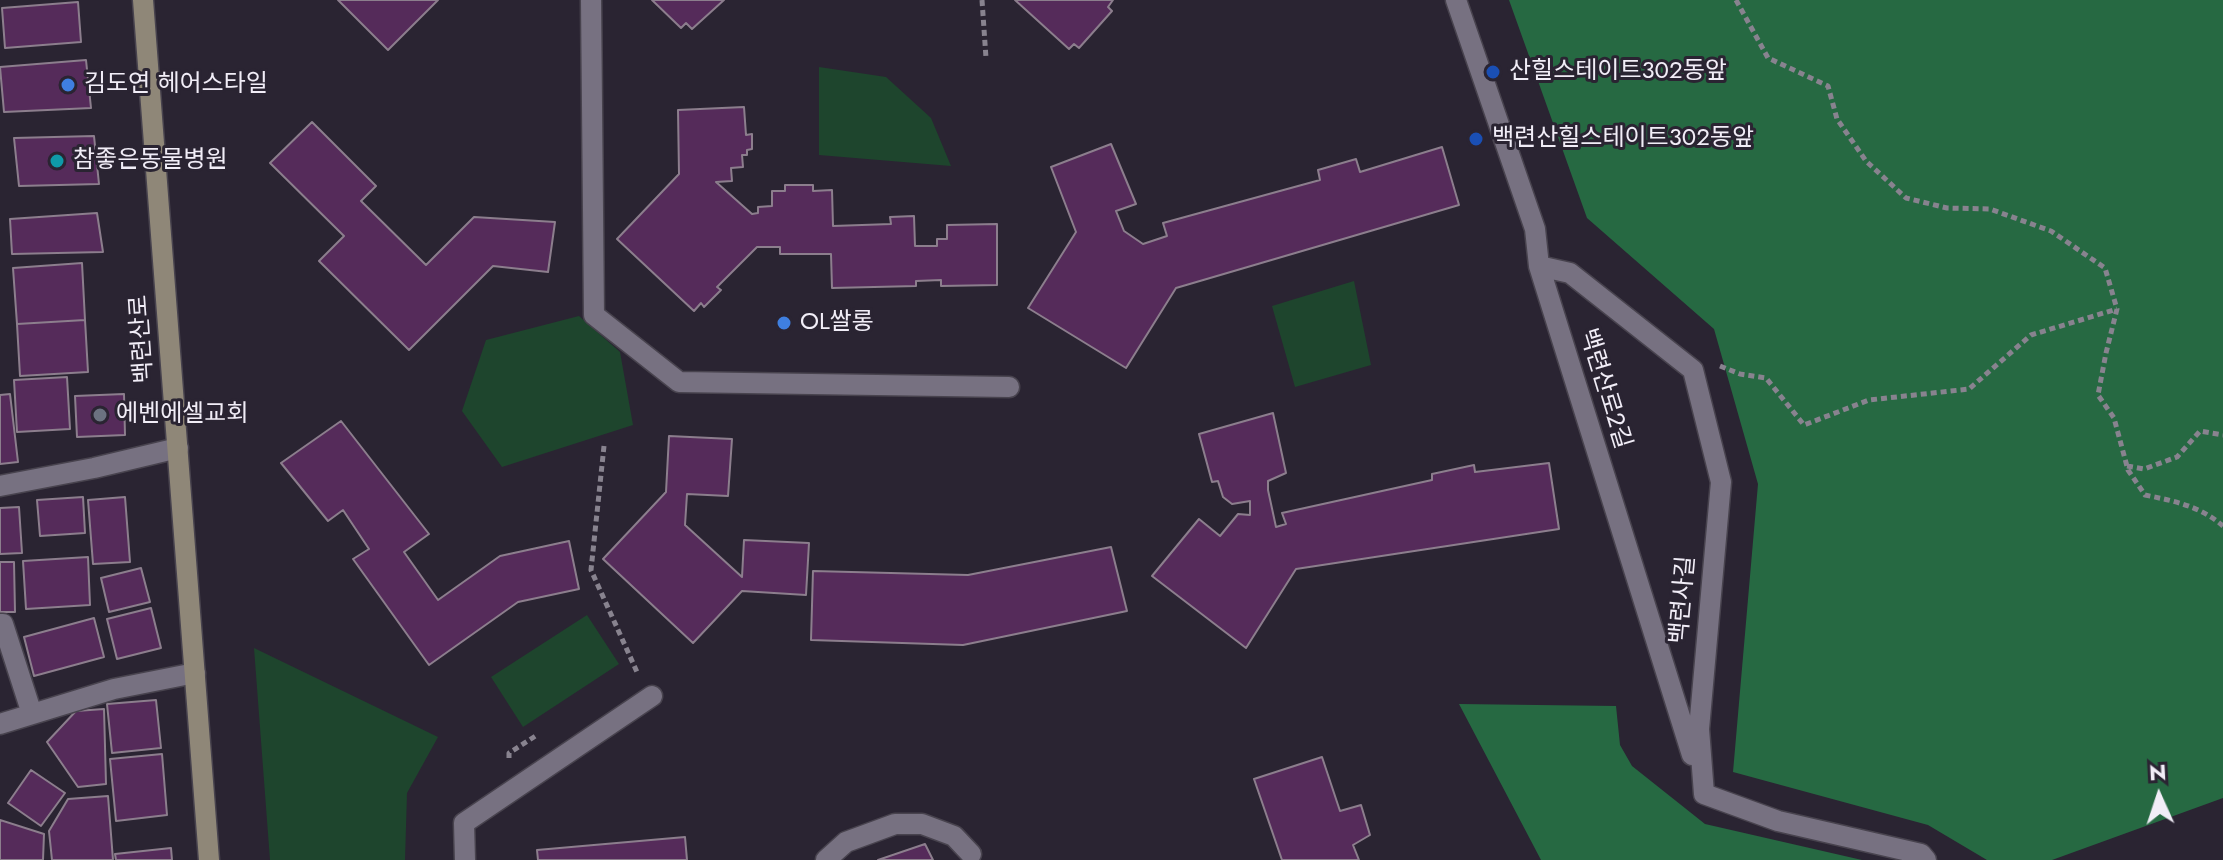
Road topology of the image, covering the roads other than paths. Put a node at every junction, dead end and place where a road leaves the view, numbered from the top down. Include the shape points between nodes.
1 (143, 0) edge
2 (591, 0) edge
3 (1456, 0) edge
4 (1539, 266) junction
5 (1009, 387) dead end
6 (178, 448) junction
7 (0, 486) edge
8 (1, 624) edge
9 (195, 673) junction
10 (652, 696) dead end
11 (32, 714) junction
12 (0, 724) edge
13 (1704, 794) junction
14 (971, 854) dead end
15 (209, 860) edge
16 (465, 860) edge
17 (826, 860) edge
18 (1926, 860) edge

1 - 6 main road, 백련산로
2 - 5 street via 594,315 679,382
3 - 4 street, 백련산로2길 via 1535,229
4 - 13 street, 백련산로2길
4 - 13 street, 백련사길 via 1570,273 1693,370 1721,482 1699,729
6 - 7 street
6 - 9 main road, 백련산로
8 - 11 street
9 - 11 street via 114,689
9 - 15 main road, 백련산로
10 - 16 street via 464,823
11 - 12 street
13 - 18 street via 1778,821 1921,854
14 - 17 street via 954,836 922,824 895,824 846,842

